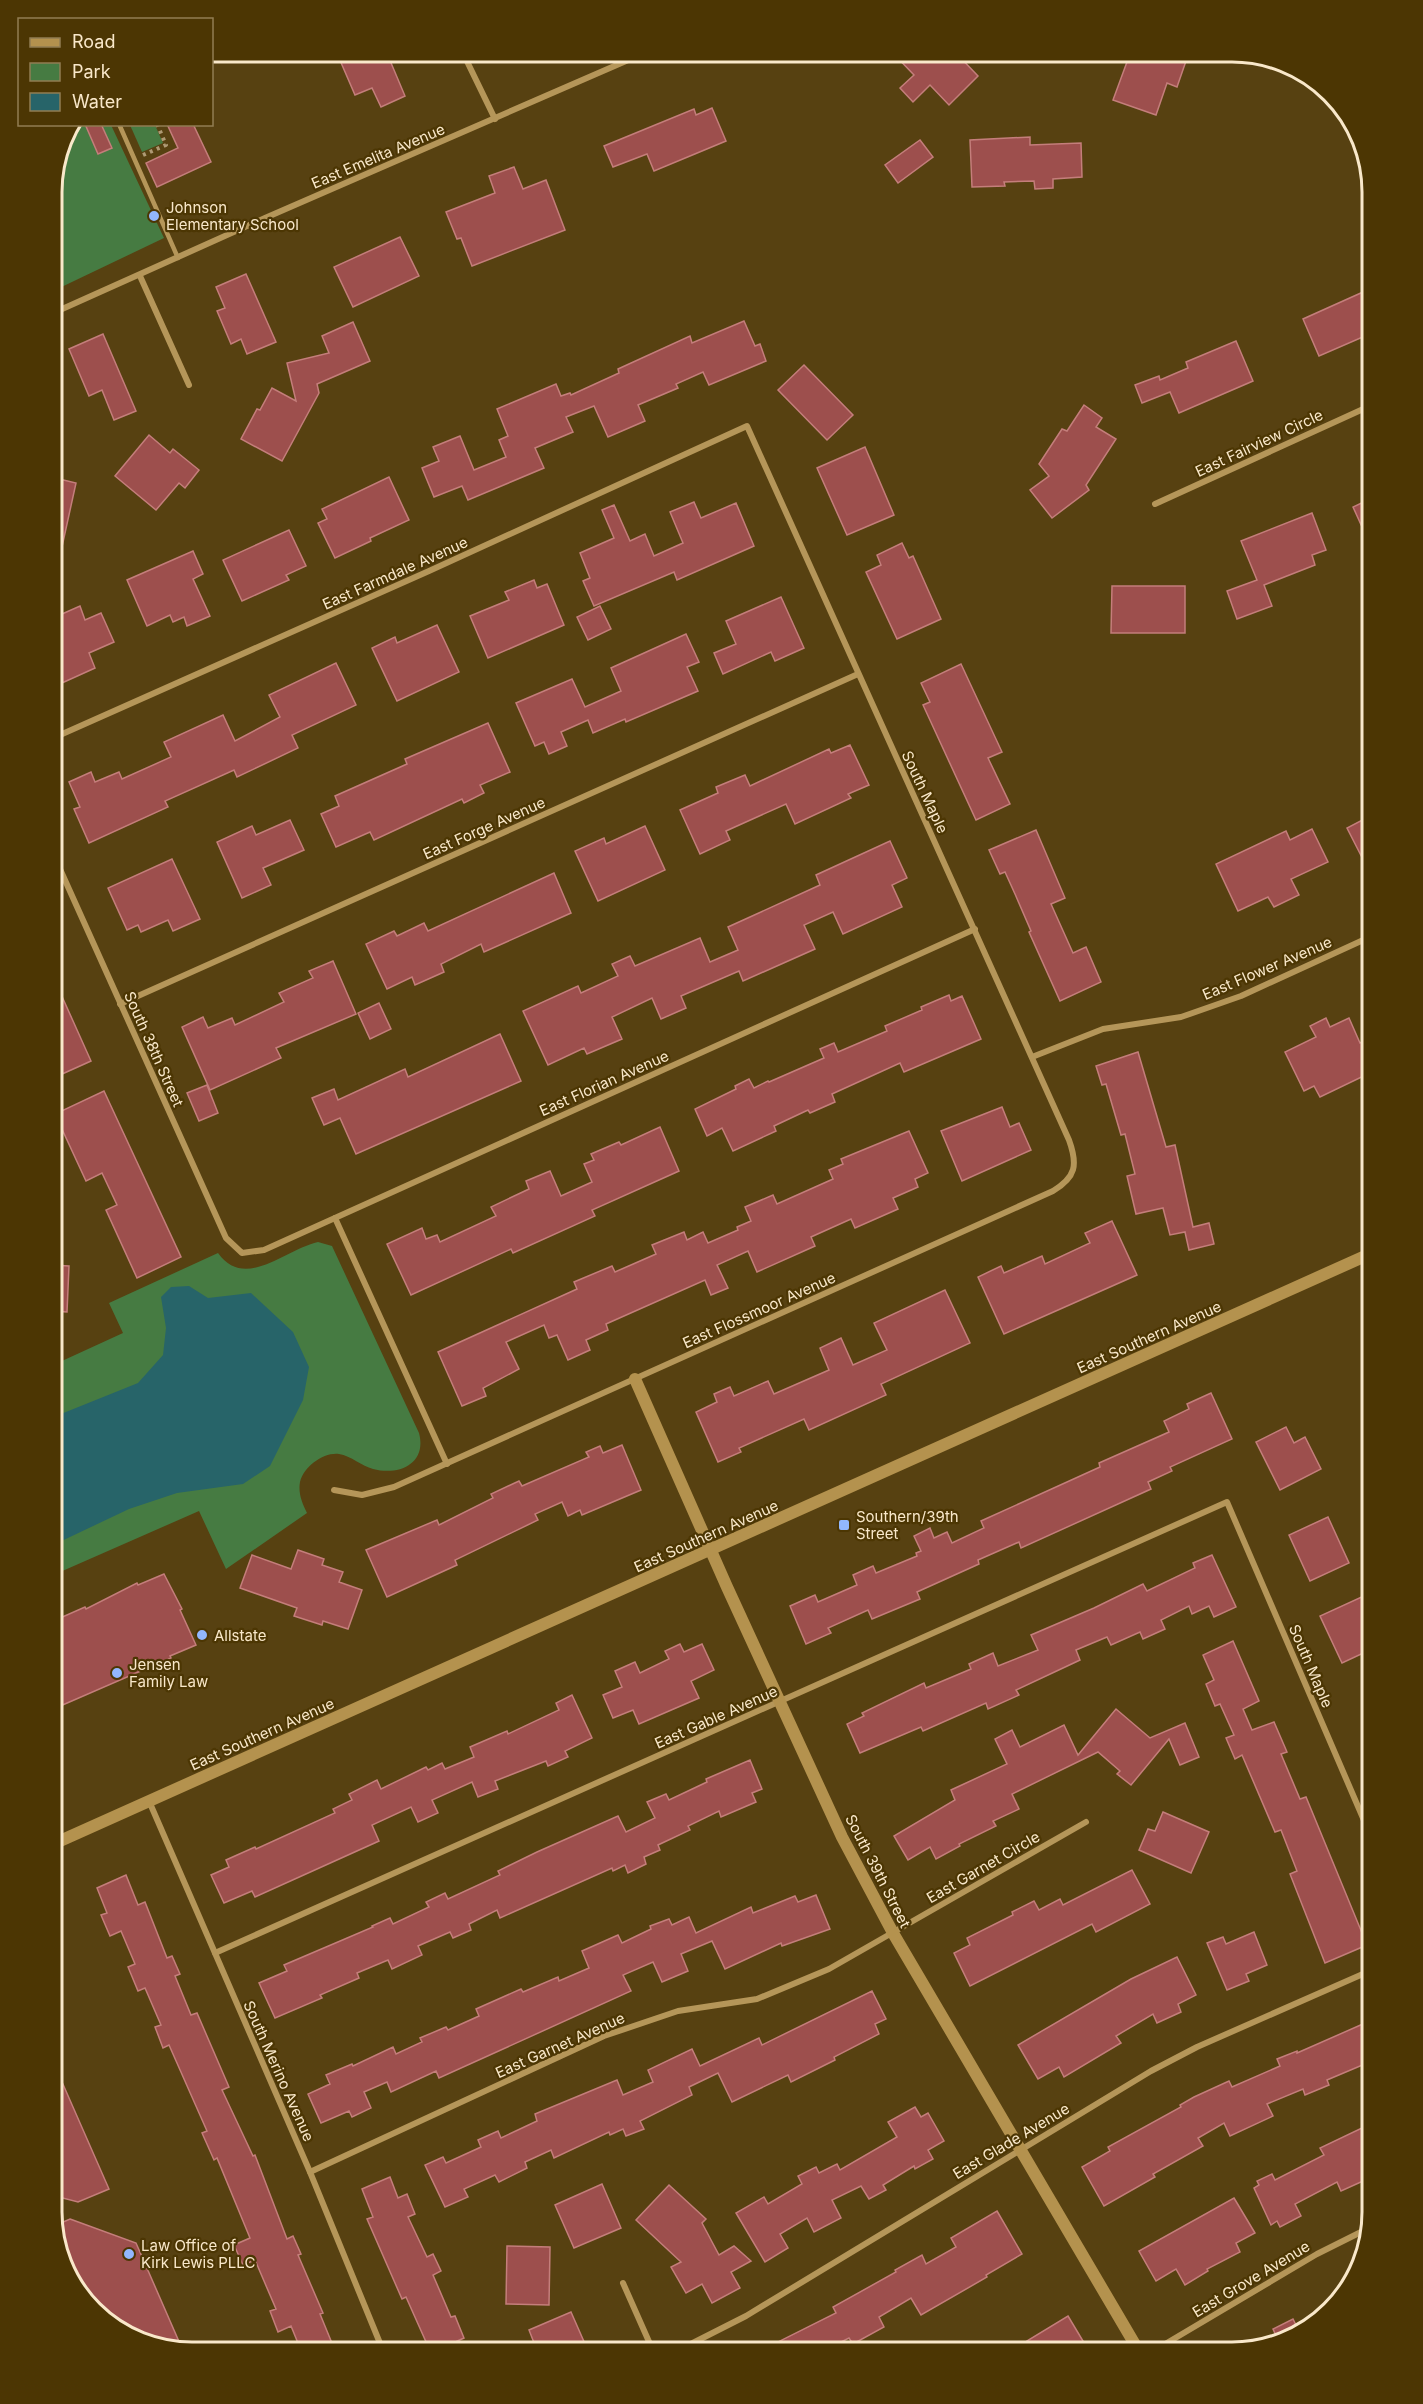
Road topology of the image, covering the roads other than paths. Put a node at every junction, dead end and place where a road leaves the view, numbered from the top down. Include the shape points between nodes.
1 (467, 62) edge
2 (624, 62) edge
3 (495, 119) junction
4 (120, 126) edge
5 (178, 258) junction
6 (140, 276) junction
7 (62, 309) edge
8 (189, 386) dead end
9 (1362, 410) edge
10 (747, 426) joint
11 (1155, 504) dead end
12 (858, 674) junction
13 (62, 734) edge
14 (62, 874) edge
15 (975, 929) junction
16 (1362, 941) edge
17 (120, 1004) junction
18 (1032, 1057) junction
19 (1074, 1169) joint
20 (334, 1218) junction
21 (242, 1253) joint
22 (1362, 1258) edge
23 (636, 1379) junction
24 (447, 1464) junction
25 (334, 1490) dead end
26 (1227, 1502) joint
27 (711, 1551) junction
28 (780, 1702) junction
29 (149, 1801) junction
30 (1362, 1816) edge
31 (1086, 1822) dead end
32 (62, 1840) edge
33 (892, 1933) junction
34 (214, 1953) junction
35 (1362, 1974) edge
36 (1019, 2151) junction
37 (310, 2172) junction
38 (1360, 2233) edge
39 (623, 2283) dead end
40 (380, 2342) edge
41 (649, 2342) edge
42 (695, 2342) edge
43 (1133, 2342) edge
44 (1169, 2342) edge

1 - 3 street
2 - 3 street, East Emelita Avenue
3 - 5 street, East Emelita Avenue
4 - 5 lane
5 - 6 street, East Emelita Avenue
6 - 7 street, East Emelita Avenue
6 - 8 street
9 - 11 street, East Fairview Circle
10 - 12 street, South Maple
10 - 13 street, East Farmdale Avenue
12 - 15 street, South Maple
12 - 17 street, East Forge Avenue
14 - 17 street, South 38th Street
15 - 18 street, South Maple
15 - 20 street, East Florian Avenue
16 - 18 street, East Flower Avenue via 1241,996 1181,1017 1103,1029
17 - 21 street, South 38th Street via 226,1238
18 - 19 street, South Maple via 1072,1149
19 - 23 street, East Flossmoor Avenue via 1070,1178 1053,1191
20 - 21 street, East Florian Avenue via 264,1250
20 - 24 street
22 - 27 main road, East Southern Avenue
23 - 24 street, East Flossmoor Avenue
23 - 27 main road, South 39th Street
24 - 25 street, East Flossmoor Avenue via 378,1492 362,1495
26 - 28 street, East Gable Avenue
26 - 30 street, South Maple
27 - 28 main road, South 39th Street
27 - 29 main road, East Southern Avenue
28 - 33 main road, South 39th Street via 842,1837
28 - 34 street, East Gable Avenue
29 - 32 main road, East Southern Avenue
29 - 34 street, South Merino Avenue
31 - 33 street, East Garnet Circle
33 - 36 main road, South 39th Street
33 - 37 street, East Garnet Avenue via 829,1969 757,1999 678,2011 604,2036
34 - 37 street, South Merino Avenue
35 - 36 street, East Glade Avenue via 1197,2047
36 - 42 street, East Glade Avenue via 746,2316
36 - 43 main road, South 39th Street
37 - 40 street, South Merino Avenue
38 - 44 street, East Grove Avenue
39 - 41 street

